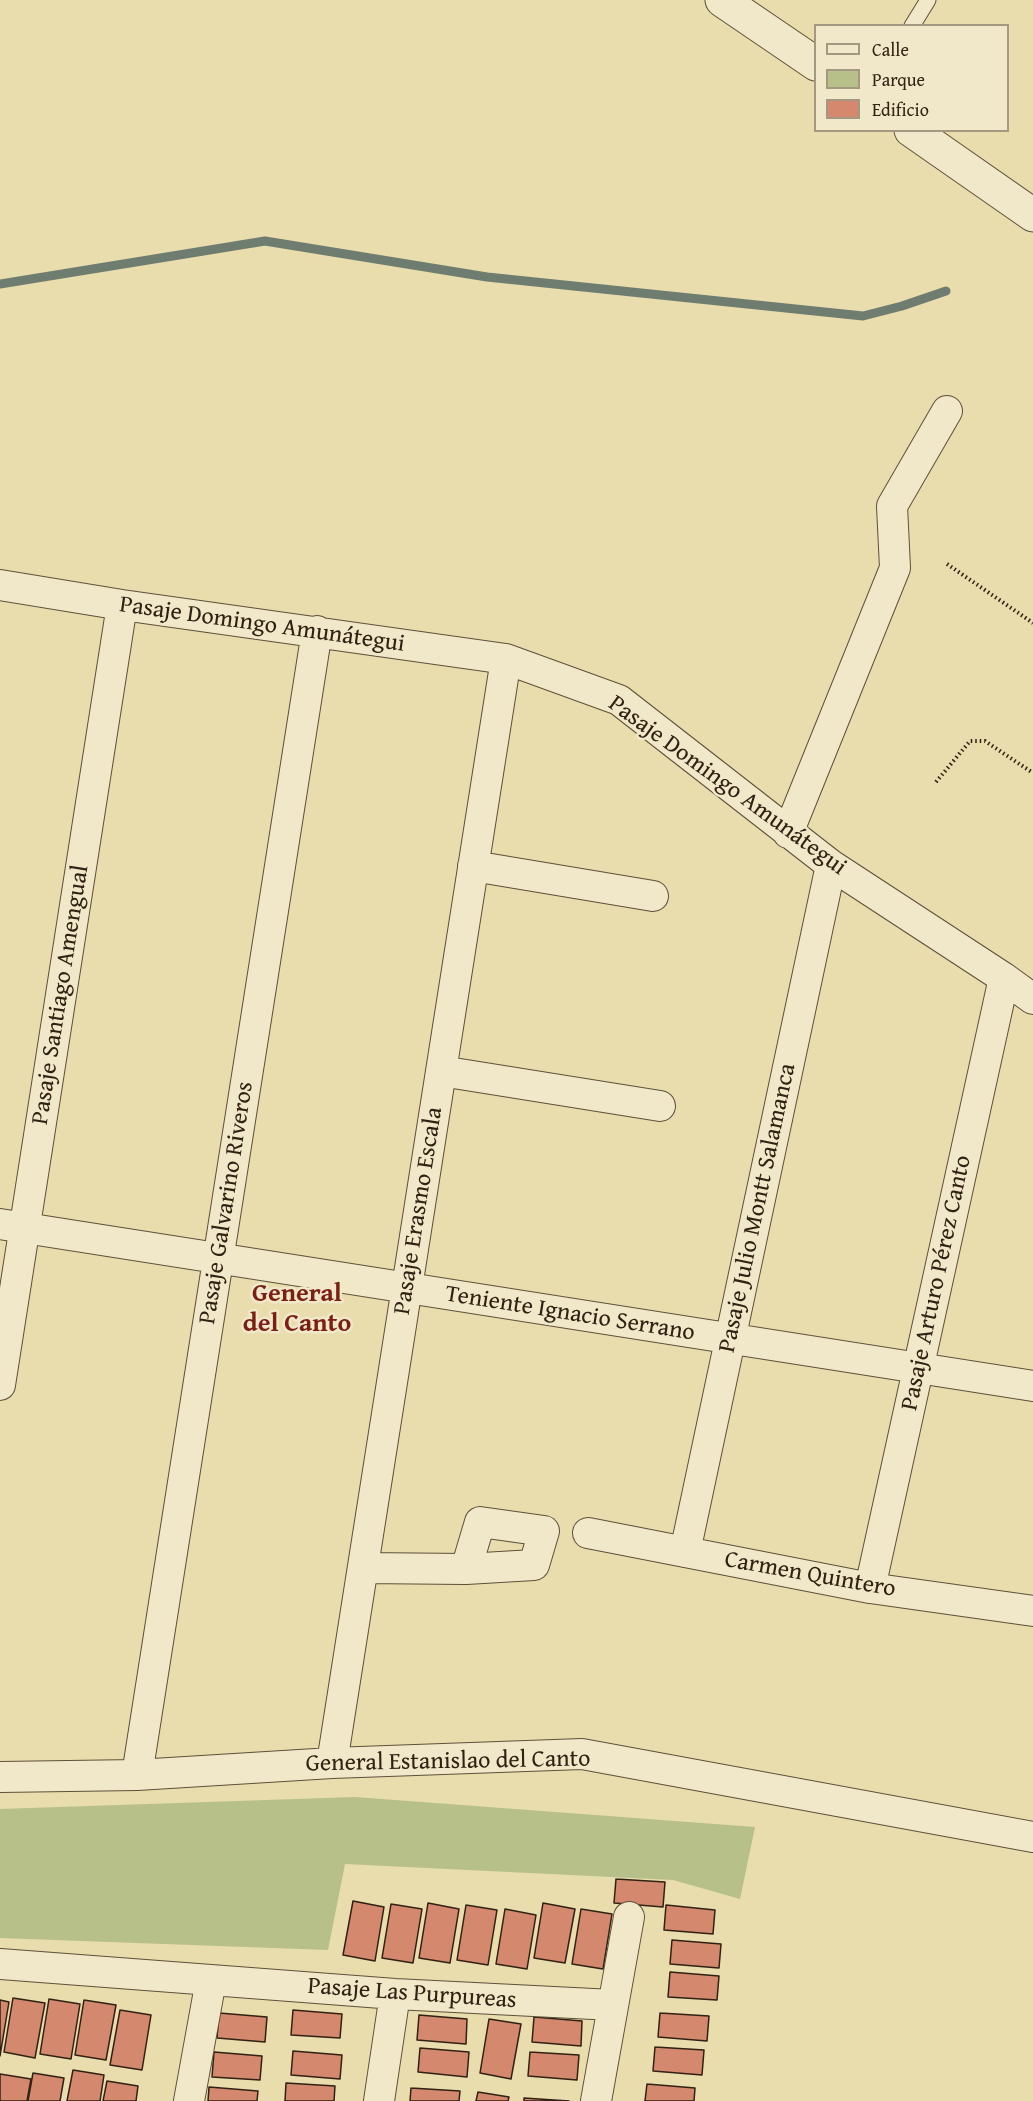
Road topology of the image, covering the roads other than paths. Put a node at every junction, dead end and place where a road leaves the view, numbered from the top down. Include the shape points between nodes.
1 (928, 0) edge
2 (741, 5) edge
3 (913, 24) edge
4 (814, 62) edge
5 (914, 132) edge
6 (1033, 215) edge
7 (947, 411) dead end
8 (0, 585) edge
9 (122, 606) junction
10 (317, 631) junction
11 (506, 659) junction
12 (788, 832) junction
13 (831, 865) junction
14 (473, 866) junction
15 (653, 896) dead end
16 (1005, 978) junction
17 (1033, 999) edge
18 (441, 1071) junction
19 (660, 1106) dead end
20 (12, 1226) edge
21 (218, 1259) junction
22 (407, 1288) junction
23 (730, 1339) junction
24 (918, 1369) junction
25 (0, 1385) edge
26 (1033, 1386) edge
27 (588, 1533) dead end
28 (685, 1552) junction
29 (363, 1568) junction
30 (466, 1569) dead end
31 (870, 1588) junction
32 (1033, 1611) edge
33 (332, 1763) junction
34 (137, 1775) junction
35 (0, 1777) edge
36 (1033, 1837) edge
37 (629, 1917) dead end
38 (0, 1964) edge
39 (211, 1980) junction
40 (395, 1994) junction
41 (613, 2005) junction
42 (189, 2101) edge
43 (379, 2101) edge
44 (596, 2101) edge

1 - 3 lane
2 - 4 street
5 - 6 street
7 - 12 street via 892,506 894,568
8 - 9 street, Pasaje Domingo Amunátegui
9 - 10 street, Pasaje Domingo Amunátegui
9 - 20 street, Pasaje Santiago Amengual
10 - 11 street, Pasaje Domingo Amunátegui
10 - 21 street, Pasaje Galvarino Riveros
11 - 12 street, Pasaje Domingo Amunátegui via 619,700
11 - 14 street, Pasaje Erasmo Escala
12 - 13 street, Pasaje Domingo Amunátegui
13 - 16 street, Pasaje Domingo Amunátegui
13 - 23 street, Pasaje Julio Montt Salamanca
14 - 15 street
14 - 18 street, Pasaje Erasmo Escala
16 - 17 street, Pasaje Domingo Amunátegui
16 - 24 street, Pasaje Arturo Pérez Canto
18 - 19 street
18 - 22 street, Pasaje Erasmo Escala
20 - 21 street, Teniente Ignacio Serrano
20 - 25 street, Pasaje Santiago Amengual
21 - 22 street, Teniente Ignacio Serrano
21 - 34 street, Pasaje Galvarino Riveros
22 - 23 street, Teniente Ignacio Serrano
22 - 29 street, Pasaje Erasmo Escala
23 - 24 street, Teniente Ignacio Serrano
23 - 28 street, Pasaje Julio Montt Salamanca
24 - 26 street, Teniente Ignacio Serrano
24 - 31 street, Pasaje Arturo Pérez Canto
27 - 28 street, Carmen Quintero
28 - 31 street, Carmen Quintero
29 - 30 street
29 - 33 street, Pasaje Erasmo Escala
31 - 32 street, Carmen Quintero
33 - 34 street, General Estanislao del Canto
33 - 36 street, General Estanislao del Canto via 582,1754
34 - 35 street, General Estanislao del Canto
37 - 41 street
38 - 39 street, Pasaje Las Purpureas
39 - 40 street, Pasaje Las Purpureas
39 - 42 street
40 - 41 street, Pasaje Las Purpureas
40 - 43 street
41 - 44 street

